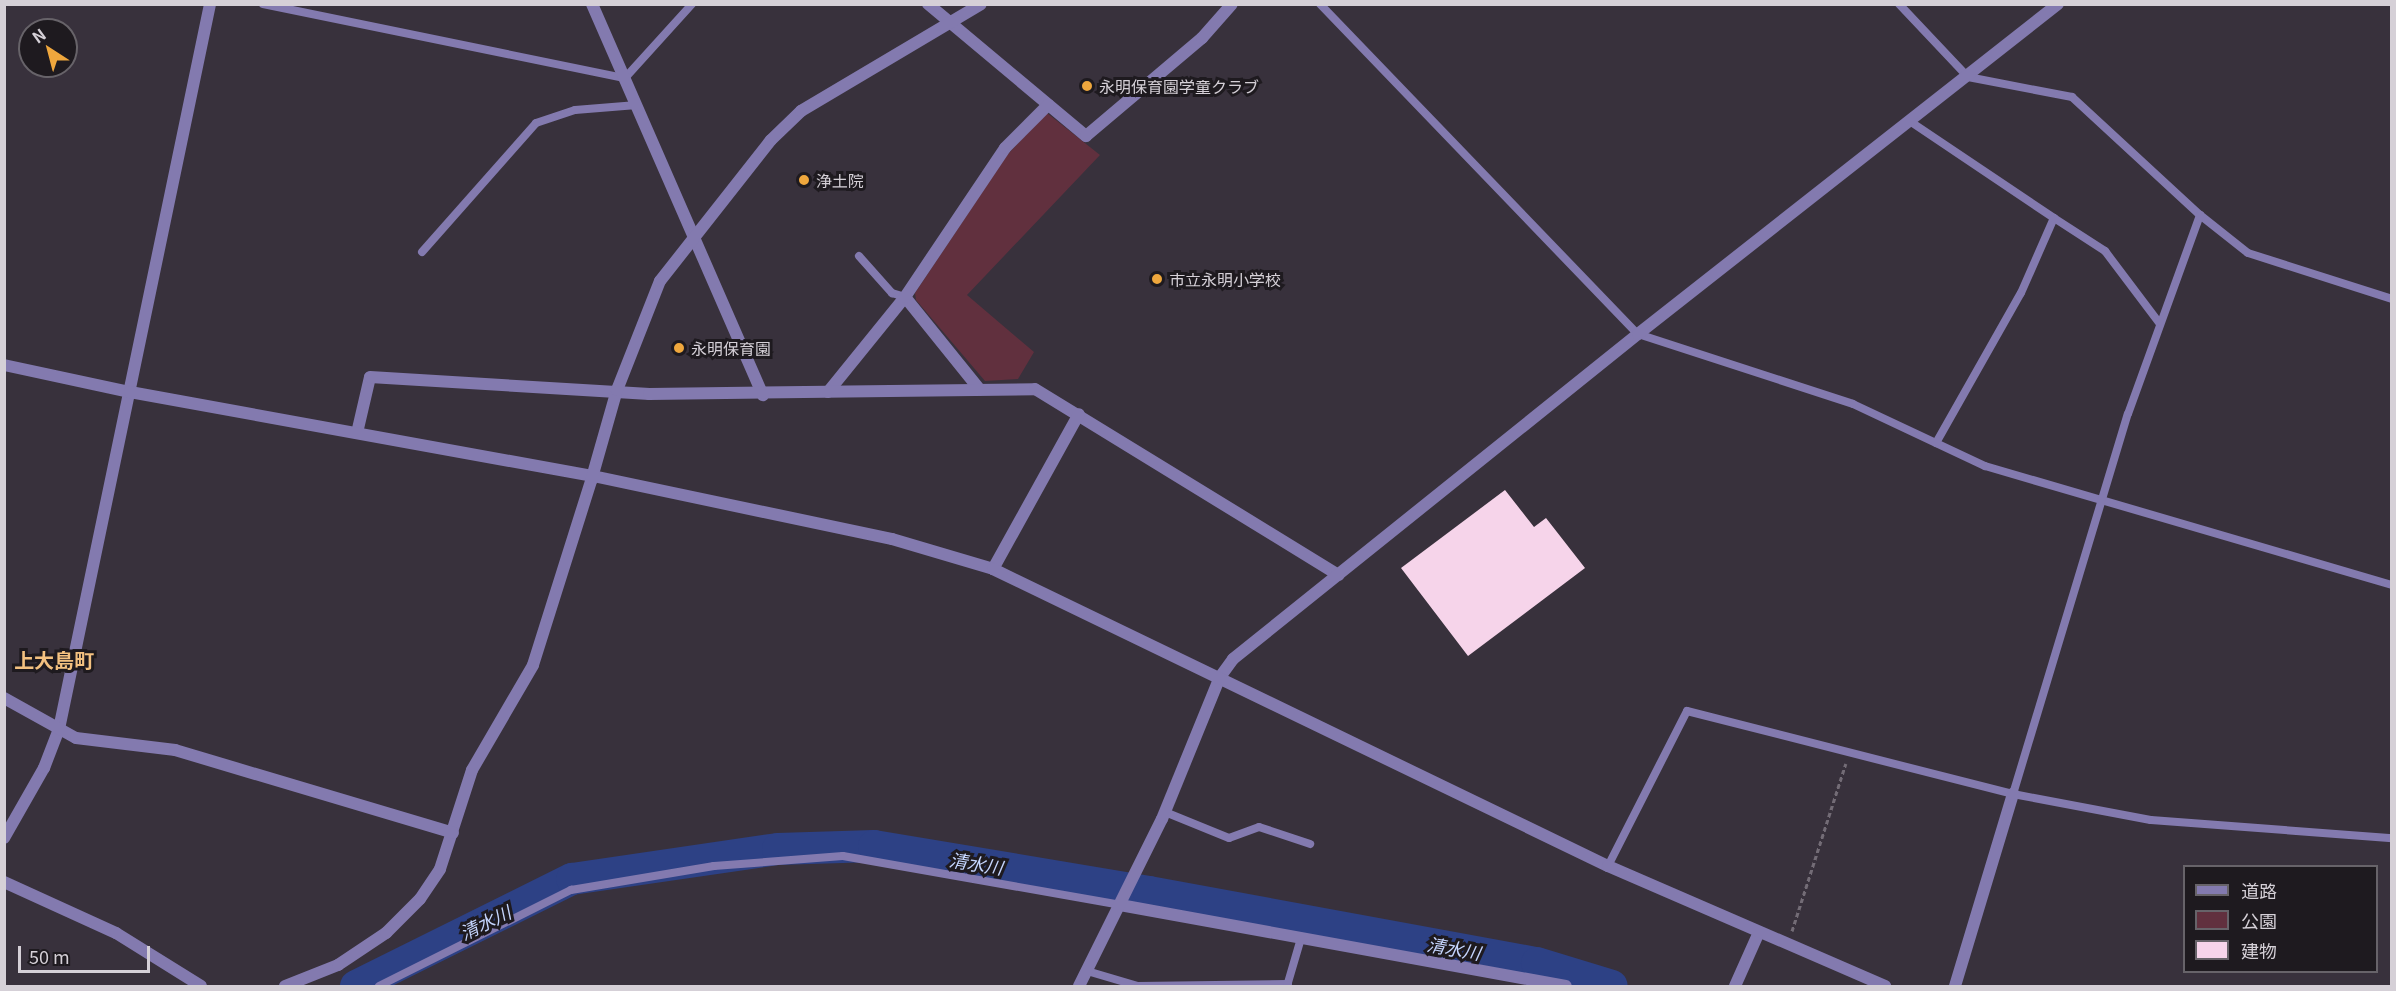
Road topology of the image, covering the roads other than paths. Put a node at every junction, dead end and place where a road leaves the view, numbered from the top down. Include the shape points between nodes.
1 (210, 4) edge
2 (263, 4) edge
3 (592, 4) edge
4 (692, 4) edge
5 (928, 4) edge
6 (981, 4) edge
7 (1232, 4) edge
8 (1320, 4) edge
9 (1899, 4) edge
10 (2058, 4) edge
11 (949, 23) junction
12 (1968, 77) junction
13 (625, 78) junction
14 (637, 105) junction
15 (1048, 105) junction
16 (1911, 122) junction
17 (2200, 215) junction
18 (2054, 218) junction
19 (695, 238) junction
20 (422, 252) dead end
21 (859, 256) dead end
22 (905, 297) junction
23 (2391, 299) edge
24 (2160, 324) junction
25 (1638, 334) junction
26 (4, 365) edge
27 (617, 390) junction
28 (980, 390) junction
29 (130, 392) junction
30 (828, 392) junction
31 (763, 395) junction
32 (1079, 414) junction
33 (357, 433) junction
34 (1936, 442) junction
35 (592, 478) junction
36 (2103, 502) junction
37 (993, 569) junction
38 (1339, 575) junction
39 (2391, 585) edge
40 (1220, 677) junction
41 (4, 698) edge
42 (59, 729) junction
43 (2013, 794) junction
44 (1165, 812) junction
45 (453, 833) junction
46 (4, 838) edge
47 (2391, 838) edge
48 (1310, 844) dead end
49 (1608, 866) junction
50 (4, 882) edge
51 (1120, 905) junction
52 (1760, 932) junction
53 (1301, 938) junction
54 (1087, 971) junction
55 (1288, 985) edge
56 (201, 987) edge
57 (285, 987) edge
58 (379, 987) edge
59 (1079, 987) edge
60 (1566, 987) edge
61 (1736, 987) edge
62 (1885, 987) edge
63 (1955, 987) edge

1 - 29 street
2 - 13 lane
3 - 13 street
4 - 13 lane
5 - 11 street
6 - 11 street
7 - 15 street via 1202,38 1086,136
8 - 25 lane
9 - 12 lane
10 - 12 street
11 - 15 street
11 - 19 street via 801,111 771,140
12 - 16 street
12 - 17 lane via 2072,97
13 - 14 street
14 - 19 street
14 - 20 lane via 575,110 536,123
15 - 22 street via 1005,148
16 - 18 lane
16 - 25 street
17 - 23 lane via 2248,254
17 - 24 lane
18 - 24 lane via 2105,251
18 - 34 lane via 2021,293
19 - 27 street via 660,281
19 - 31 street
21 - 22 lane via 892,293
22 - 28 street
22 - 30 street
24 - 36 lane
25 - 34 lane via 1854,404
25 - 38 street
26 - 29 street
27 - 31 street
27 - 33 street via 369,377
27 - 35 street
28 - 30 street
28 - 32 street via 1035,389
29 - 33 street
29 - 42 street
30 - 31 street
32 - 37 street
32 - 38 street
33 - 35 street
34 - 36 lane via 1985,466
35 - 37 street via 892,539
35 - 45 street via 533,665 472,770
36 - 39 lane
36 - 43 lane
37 - 40 street
38 - 40 street via 1233,659
40 - 44 street
40 - 49 street
41 - 42 street
42 - 45 street via 94,743 134,743 175,750
42 - 46 street via 44,768
43 - 47 lane via 2151,820
43 - 49 lane via 1687,711
43 - 63 street
44 - 48 lane via 1229,838 1259,826
44 - 51 street
45 - 57 street via 432,884 386,933 339,965
49 - 52 street
50 - 56 street via 116,933
51 - 53 street
51 - 54 street
51 - 58 lane via 843,856 714,866 571,890
52 - 61 street
52 - 62 street
53 - 55 lane
53 - 60 street
54 - 55 lane via 1138,986
54 - 59 street

